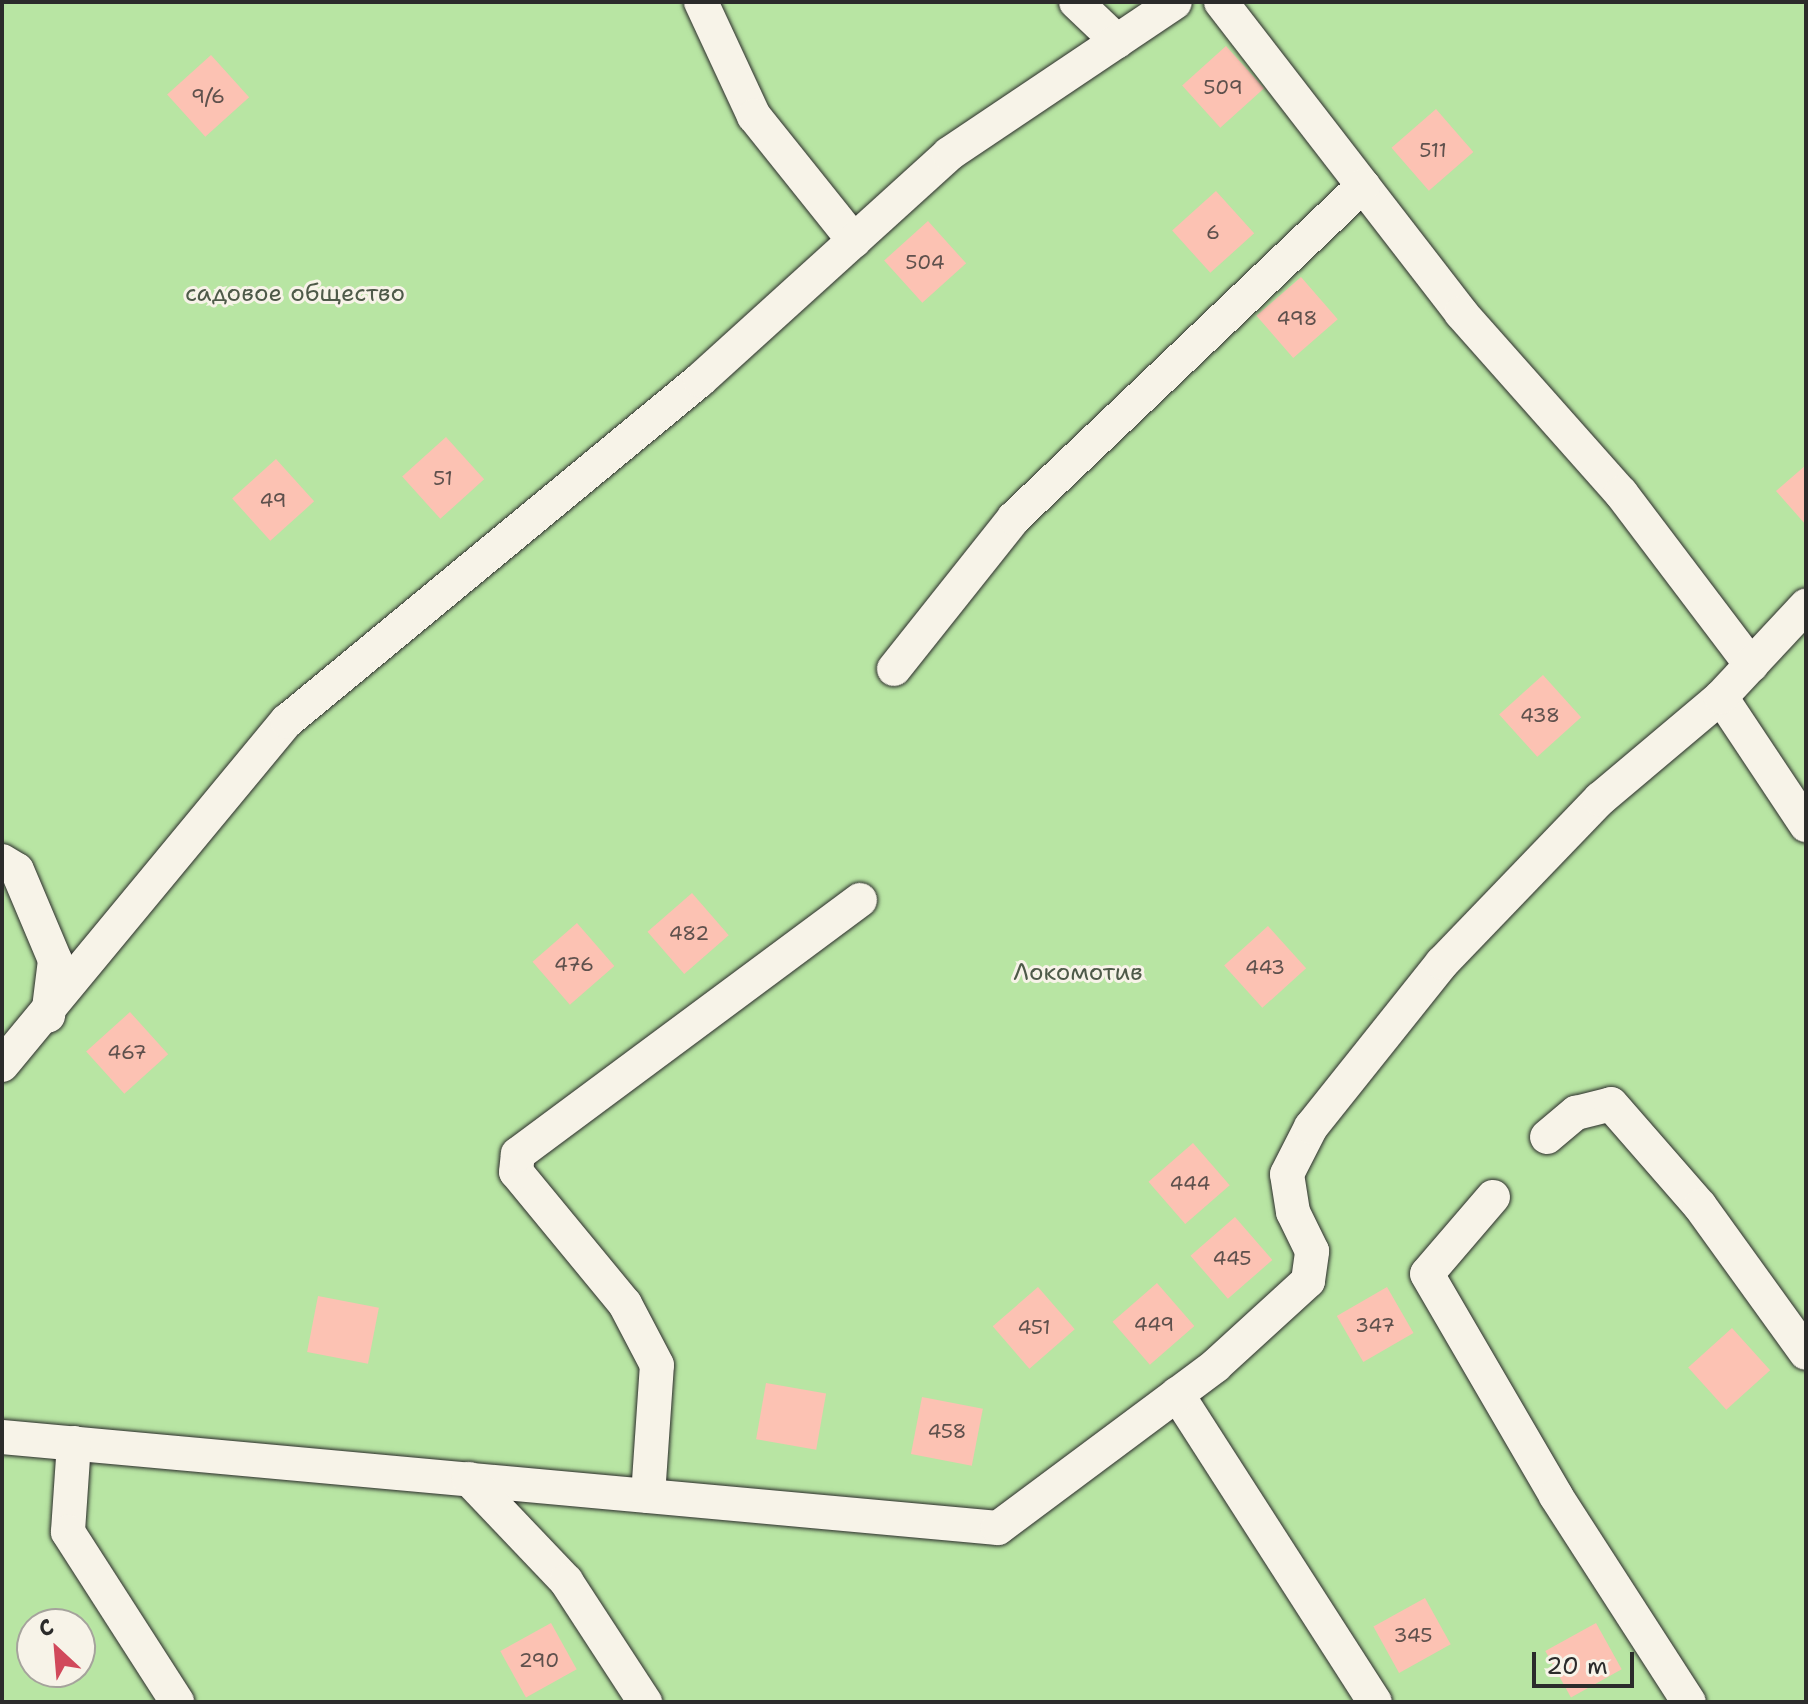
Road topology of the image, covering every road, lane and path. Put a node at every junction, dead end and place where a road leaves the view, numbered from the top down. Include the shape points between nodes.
1 (701, 2) edge
2 (1076, 2) edge
3 (1175, 2) edge
4 (1221, 2) edge
5 (1117, 41) junction
6 (1363, 186) junction
7 (854, 241) junction
8 (1806, 606) edge
9 (1751, 665) junction
10 (894, 669) dead end
11 (1721, 697) junction
12 (1806, 825) edge
13 (2, 861) edge
14 (860, 900) dead end
15 (48, 1017) junction
16 (2, 1065) edge
17 (1547, 1137) dead end
18 (1493, 1197) dead end
19 (1806, 1353) edge
20 (1177, 1394) junction
21 (2, 1437) edge
22 (74, 1443) junction
23 (469, 1479) junction
24 (648, 1496) junction
25 (177, 1702) edge
26 (645, 1702) edge
27 (1375, 1702) edge
28 (1689, 1702) edge

1 - 7 street via 754,116
2 - 5 street
3 - 5 street
4 - 6 street
5 - 7 street via 949,154
6 - 9 street via 1461,313 1621,493
6 - 10 street via 1014,518
7 - 15 street via 700,380 287,721
8 - 9 street
9 - 11 street
11 - 12 street
11 - 20 street via 1600,799 1442,963 1311,1127 1287,1174 1293,1212 1312,1251 1308,1281
13 - 15 street via 17,870 55,960
14 - 24 street via 518,1154 516,1172 625,1304 657,1365
15 - 16 street
17 - 19 street via 1576,1113 1611,1104 1700,1206
18 - 28 street via 1427,1274 1556,1496
20 - 24 street via 998,1528
20 - 27 street
21 - 22 street
22 - 23 street
22 - 25 street via 68,1532
23 - 24 street
23 - 26 street via 566,1581

